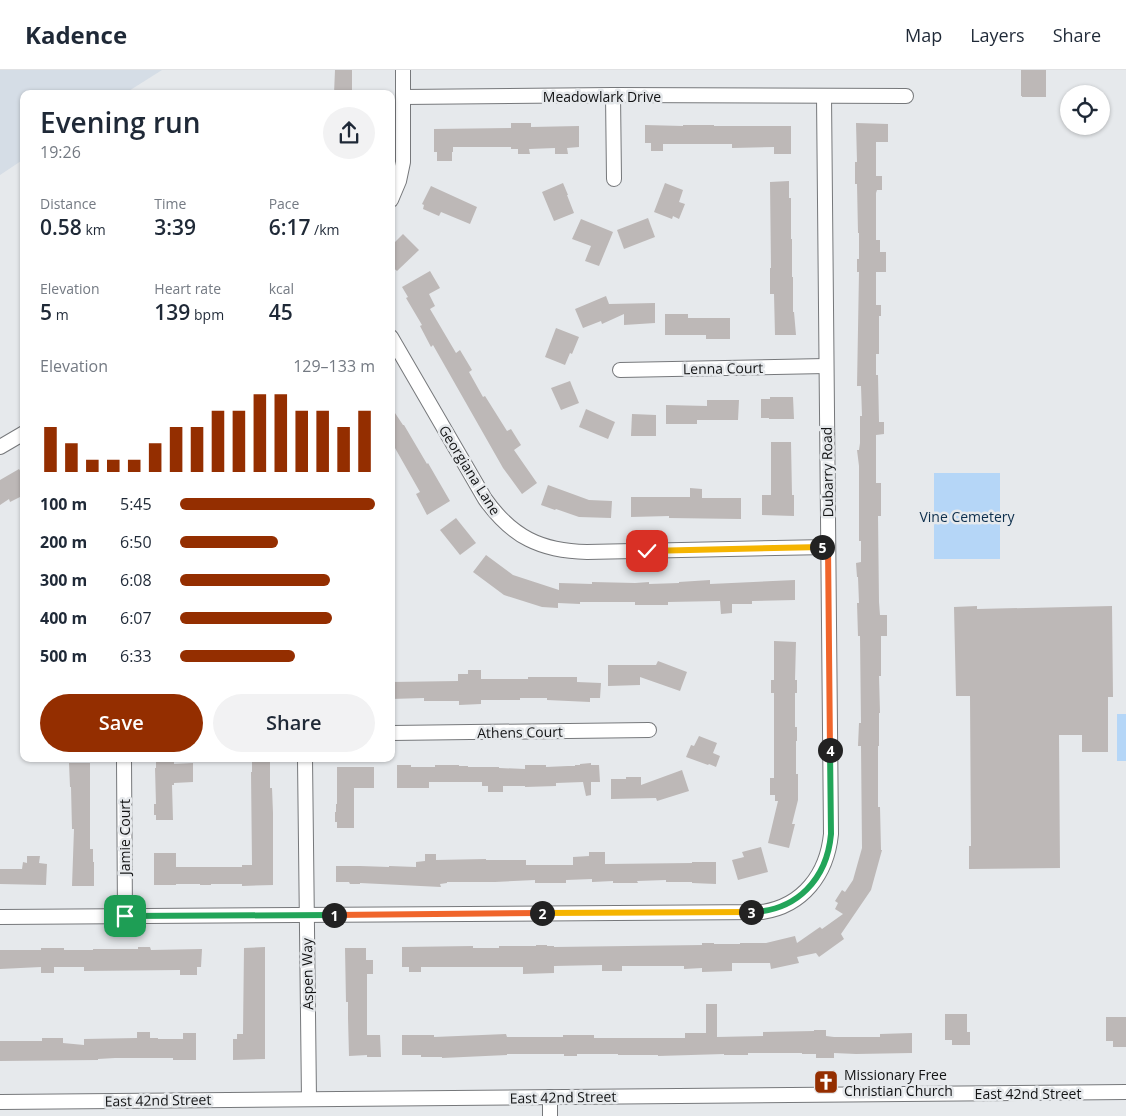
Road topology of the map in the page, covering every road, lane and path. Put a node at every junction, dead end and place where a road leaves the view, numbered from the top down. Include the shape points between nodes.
1 (403, 70) edge
2 (613, 95) junction
3 (824, 96) junction
4 (906, 96) dead end
5 (403, 97) junction
6 (614, 179) dead end
7 (395, 190) edge
8 (395, 344) edge
9 (826, 366) junction
10 (620, 370) dead end
11 (20, 435) edge
12 (0, 447) edge
13 (828, 547) junction
14 (649, 730) dead end
15 (395, 734) edge
16 (124, 762) edge
17 (305, 762) edge
18 (306, 915) junction
19 (125, 916) junction
20 (0, 917) edge
21 (1126, 1092) edge
22 (550, 1097) junction
23 (309, 1099) junction
24 (0, 1102) edge
25 (550, 1116) edge

1 - 5 street
2 - 3 street, Meadowlark Drive
2 - 5 street, Meadowlark Drive
2 - 6 street
3 - 4 street, Meadowlark Drive
3 - 9 street, Dubarry Road
5 - 7 street via 403,162
8 - 13 street, Georgiana Lane via 492,509 515,531 537,544 568,552
9 - 10 street, Lenna Court
9 - 13 street, Dubarry Road
11 - 12 street
13 - 18 street, Dubarry Road via 830,847 822,870 797,898 762,912
14 - 15 street, Athens Court
16 - 19 street, Jamie Court
17 - 18 street, Aspen Way
18 - 19 street, Dubarry Road
18 - 23 street, Aspen Way
19 - 20 street, Dubarry Road
21 - 22 street, East 42nd Street
22 - 23 street, East 42nd Street
22 - 25 street
23 - 24 street, East 42nd Street

